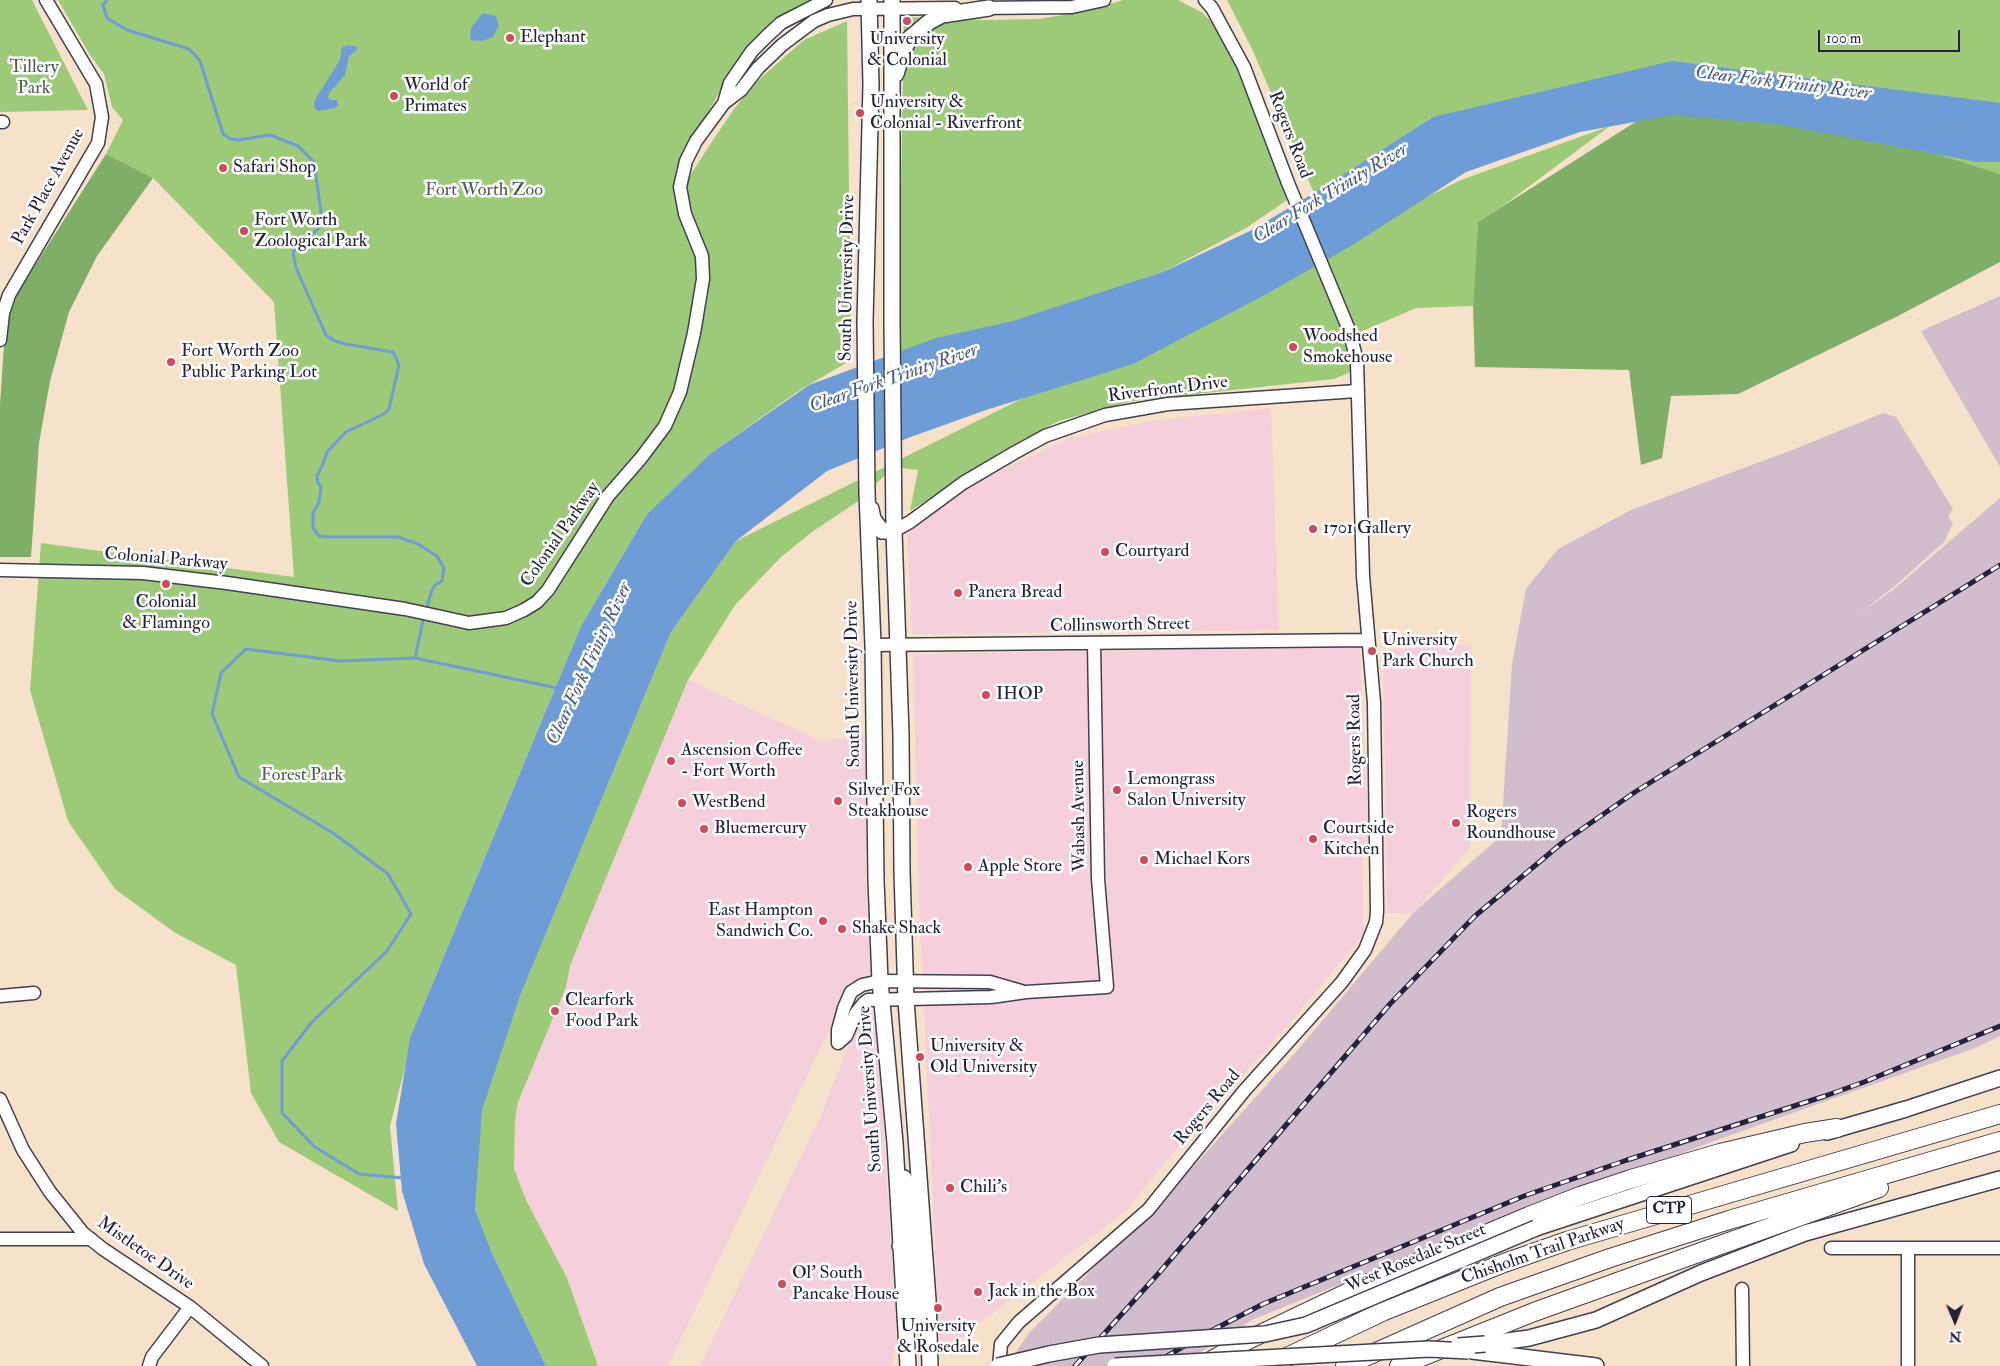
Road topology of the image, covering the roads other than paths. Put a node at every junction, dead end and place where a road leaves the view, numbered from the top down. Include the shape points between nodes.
1 (46, 0) edge
2 (826, 0) edge
3 (1104, 0) edge
4 (1205, 1) edge
5 (869, 4) edge
6 (892, 4) edge
7 (989, 8) junction
8 (891, 92) junction
9 (724, 103) junction
10 (0, 340) edge
11 (1357, 391) junction
12 (867, 487) junction
13 (894, 531) junction
14 (0, 570) edge
15 (1368, 640) junction
16 (1094, 643) junction
17 (873, 645) junction
18 (898, 645) junction
19 (880, 981) junction
20 (906, 981) junction
21 (1026, 992) junction
22 (34, 993) dead end
23 (0, 996) edge
24 (883, 1000) junction
25 (906, 1000) junction
26 (2000, 1078) edge
27 (0, 1099) edge
28 (2000, 1114) edge
29 (1837, 1128) junction
30 (2000, 1141) edge
31 (1981, 1147) junction
32 (896, 1164) junction
33 (2000, 1180) edge
34 (0, 1239) edge
35 (91, 1239) junction
36 (924, 1245) junction
37 (900, 1246) junction
38 (1831, 1248) dead end
39 (1908, 1248) junction
40 (2000, 1248) edge
41 (1742, 1289) dead end
42 (190, 1307) junction
43 (906, 1324) junction
44 (930, 1340) junction
45 (1429, 1349) junction
46 (149, 1366) edge
47 (262, 1366) edge
48 (899, 1366) edge
49 (908, 1366) edge
50 (930, 1366) edge
51 (999, 1366) edge
52 (1115, 1366) edge
53 (1201, 1366) edge
54 (1268, 1366) edge
55 (1345, 1366) edge
56 (1399, 1366) edge
57 (1596, 1366) edge
58 (1743, 1366) edge
59 (1908, 1366) edge

1 - 10 street, Park Place Avenue via 96,84 102,117 98,143 8,295
2 - 9 street, Colonial Parkway via 781,22 752,51 730,83
3 - 7 street, Colonial Parkway via 1072,7
4 - 11 street, Rogers Road via 1240,57 1349,330 1357,361
5 - 6 street, Colonial Parkway
5 - 9 street, Colonial Parkway via 828,15 806,26 782,45 741,90
5 - 12 main road, South University Drive via 871,85 865,321
6 - 7 street, Colonial Parkway
6 - 8 main road
7 - 8 main road via 942,15 919,29 903,51
8 - 13 main road
9 - 14 street, Colonial Parkway via 696,142 682,173 681,201 702,256 703,279 680,392 665,426 608,496 537,602 506,618 479,623 458,622 405,609 143,573
11 - 13 street, Riverfront Drive via 1168,404 1105,415 1046,436 1014,453 963,483
11 - 15 street, Rogers Road
12 - 13 main road via 874,520 882,531
12 - 17 main road, South University Drive
13 - 18 main road
15 - 16 street, Collinsworth Street
15 - 51 street, Rogers Road via 1374,703 1377,911 1365,950 1342,982 1244,1091 1148,1210 1019,1322 1001,1344
16 - 18 street, Collinsworth Street
16 - 21 street, Wabash Avenue via 1098,879 1107,987
17 - 18 street, Collinsworth Street
17 - 19 main road, South University Drive
18 - 20 main road
19 - 20 street
19 - 24 main road, South University Drive
19 - 24 street via 851,992 838,1030 838,1043 846,1036 864,1002
20 - 21 street via 990,982
20 - 25 main road
21 - 25 street via 991,997
22 - 23 street
24 - 25 street
24 - 32 main road, South University Drive
25 - 36 main road
26 - 29 main road
27 - 35 street, Mistletoe Drive via 24,1150 50,1192
28 - 54 highway, Chisholm Trail Parkway / CTP via 1549,1247 1382,1312
29 - 51 main road, West Rosedale Street, bridge via 1536,1228 1306,1325 1266,1334 1099,1345
29 - 53 highway via 1720,1153 1580,1196 1357,1288
30 - 31 highway, Chisholm Trail Parkway / CTP
31 - 55 highway, Chisholm Trail Parkway / CTP via 1610,1258 1476,1308
31 - 56 highway via 1903,1180 1534,1312
32 - 36 main road via 904,1178 911,1236 917,1245
32 - 37 main road, South University Drive
33 - 45 main road, bridge via 1805,1233 1701,1273 1596,1320 1529,1338
34 - 35 street
35 - 42 street, Mistletoe Drive
36 - 44 main road
37 - 43 main road, South University Drive
37 - 44 main road via 914,1262 922,1334
38 - 39 street
39 - 40 street
39 - 59 street
41 - 58 street
42 - 46 street via 152,1357
42 - 47 street, Mistletoe Drive
43 - 48 main road
43 - 49 main road, South University Drive
44 - 50 main road
45 - 52 main road, bridge
45 - 57 main road, bridge

